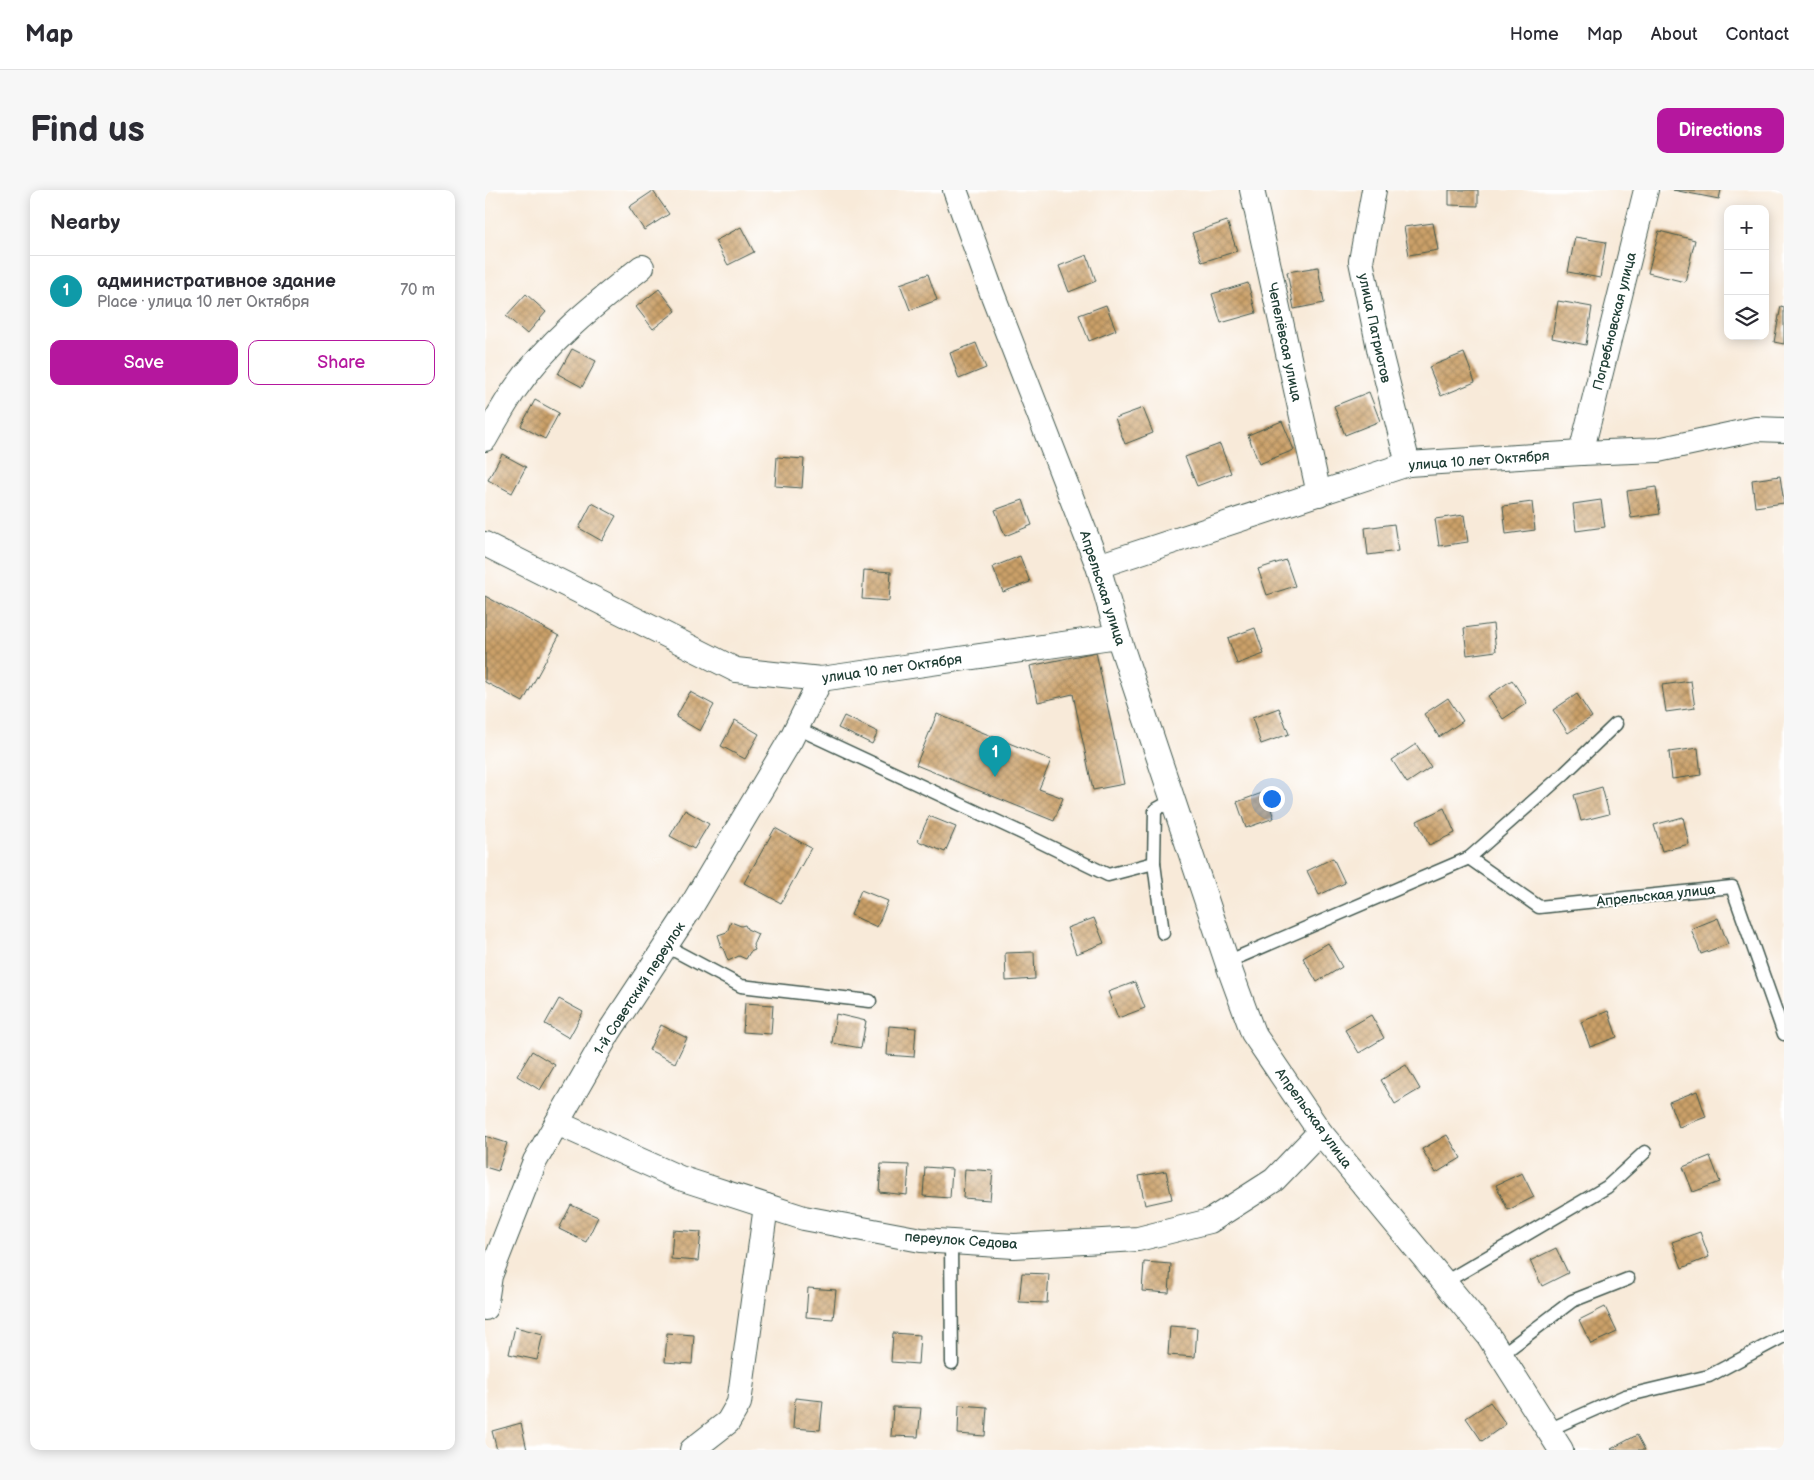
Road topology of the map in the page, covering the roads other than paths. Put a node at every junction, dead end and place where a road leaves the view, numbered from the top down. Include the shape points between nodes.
1 (955, 190) edge
2 (1252, 190) edge
3 (1374, 190) edge
4 (1646, 190) edge
5 (642, 266) dead end
6 (1784, 430) edge
7 (485, 438) edge
8 (1581, 453) junction
9 (1408, 464) junction
10 (1319, 494) junction
11 (485, 544) edge
12 (1099, 566) junction
13 (1118, 636) junction
14 (821, 679) junction
15 (1616, 724) dead end
16 (797, 728) junction
17 (1173, 800) junction
18 (1469, 858) junction
19 (1154, 863) junction
20 (1163, 933) dead end
21 (666, 946) junction
22 (1227, 962) junction
23 (870, 1001) dead end
24 (1784, 1034) edge
25 (557, 1123) junction
26 (1320, 1132) junction
27 (1645, 1152) dead end
28 (766, 1206) junction
29 (951, 1242) junction
30 (1628, 1279) dead end
31 (1445, 1282) junction
32 (485, 1308) edge
33 (1784, 1336) edge
34 (1501, 1355) junction
35 (952, 1363) dead end
36 (1548, 1430) junction
37 (692, 1450) edge
38 (1561, 1450) edge

1 - 12 street, Апрельская улица
2 - 10 street, Чепелёвсая улица
3 - 9 street, улица Патриотов via 1361,260
4 - 8 street, Погребновская улица
5 - 7 street via 583,314 545,352 514,391
6 - 8 street, улица 10 лет Октября via 1756,429 1658,450
8 - 9 street, улица 10 лет Октября
9 - 10 street, улица 10 лет Октября
10 - 12 street, улица 10 лет Октября
11 - 14 street, улица 10 лет Октября via 736,670
12 - 13 street, Апрельская улица
13 - 14 street, улица 10 лет Октября
13 - 17 street, Апрельская улица
14 - 16 street, 1-й Советский переулок
15 - 18 lane
16 - 19 lane via 1108,875
16 - 21 street, 1-й Советский переулок
17 - 19 lane via 1155,810
17 - 22 street, Апрельская улица
18 - 22 lane
18 - 24 lane, Апрельская улица via 1539,907 1732,887
19 - 20 lane
21 - 23 lane via 741,986
21 - 25 street, 1-й Советский переулок via 609,1032
22 - 26 street, Апрельская улица via 1253,1033
25 - 28 street, переулок Седова via 680,1178
25 - 32 street, 1-й Советский переулок via 535,1162 490,1276
26 - 29 street, переулок Седова via 1273,1180 1209,1220 1138,1239 1014,1246
26 - 31 street, Апрельская улица
27 - 31 lane via 1607,1187
28 - 29 street, переулок Седова via 804,1218 921,1240
28 - 37 street via 739,1403 729,1422
29 - 35 lane
30 - 34 lane via 1572,1301
31 - 34 street, Апрельская улица
33 - 36 lane via 1709,1376 1625,1396
34 - 36 street, Апрельская улица
36 - 38 street, Апрельская улица

